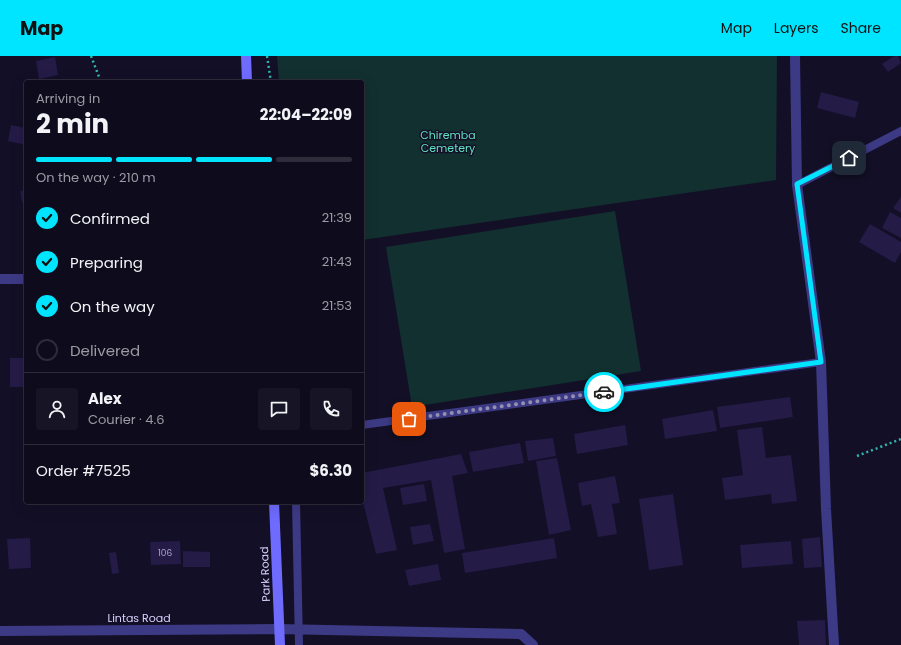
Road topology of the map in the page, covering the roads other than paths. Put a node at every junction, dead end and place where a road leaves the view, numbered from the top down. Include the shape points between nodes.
1 (246, 56) edge
2 (795, 56) edge
3 (248, 80) edge
4 (901, 131) edge
5 (797, 184) junction
6 (0, 279) edge
7 (24, 279) edge
8 (821, 362) junction
9 (364, 425) edge
10 (274, 504) edge
11 (296, 504) edge
12 (278, 629) junction
13 (299, 630) junction
14 (0, 631) edge
15 (280, 645) edge
16 (299, 645) edge
17 (533, 645) edge
18 (834, 645) edge

1 - 3 street
2 - 5 street
4 - 5 lane
5 - 8 street
6 - 7 street
8 - 9 lane
8 - 18 street
10 - 12 street, Park Road
11 - 13 lane
12 - 13 street, Lintas Road
12 - 14 street, Lintas Road
12 - 15 street, Park Road
13 - 16 lane
13 - 17 street, Lintas Road via 521,634

